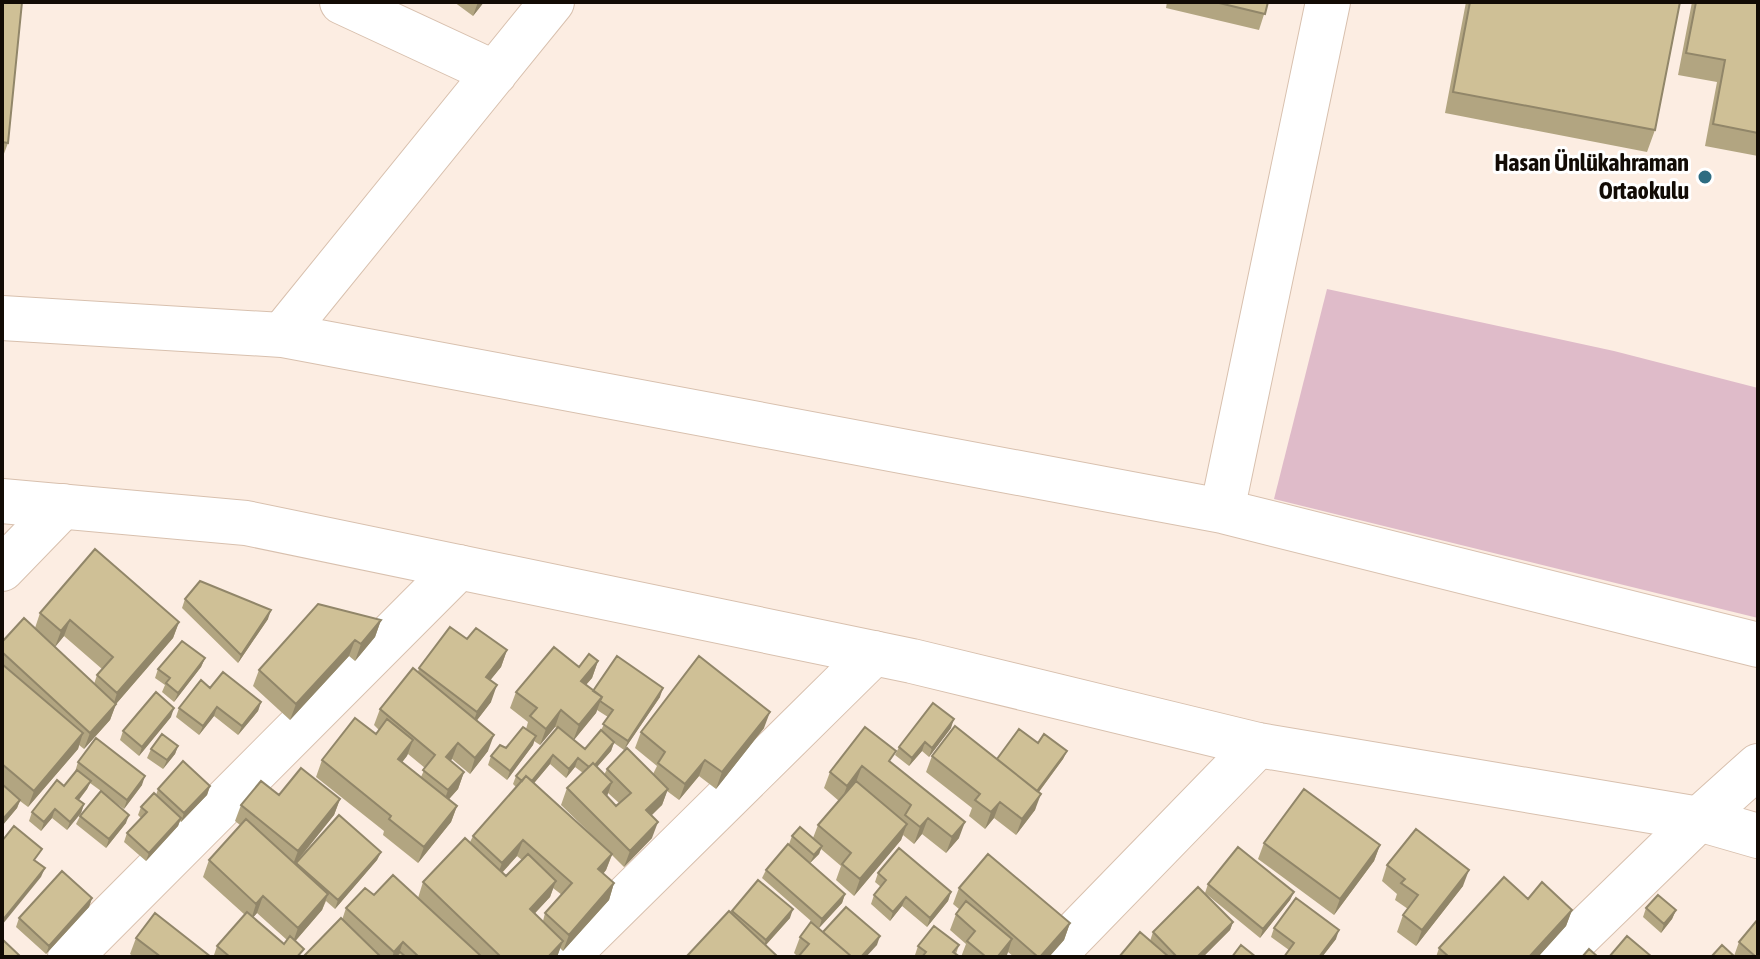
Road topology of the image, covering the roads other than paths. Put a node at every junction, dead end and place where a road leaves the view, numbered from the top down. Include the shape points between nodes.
1 (342, 2) edge
2 (552, 2) edge
3 (1328, 2) edge
4 (495, 73) junction
5 (2, 318) edge
6 (282, 335) junction
7 (2, 501) edge
8 (63, 506) junction
9 (1222, 511) junction
10 (459, 567) junction
11 (2, 569) edge
12 (1758, 645) edge
13 (874, 653) junction
14 (1258, 745) junction
15 (1758, 766) edge
16 (1699, 819) junction
17 (1758, 836) edge
18 (70, 957) edge
19 (566, 957) edge
20 (1052, 957) edge
21 (1557, 957) edge

1 - 4 street
2 - 4 street
3 - 9 street
4 - 6 street
5 - 6 street
6 - 9 street
7 - 8 street
8 - 10 street via 246,523
8 - 11 street
9 - 12 street
10 - 13 street
10 - 18 street
13 - 14 street
13 - 19 street
14 - 16 street
14 - 20 street
15 - 16 street
16 - 17 street
16 - 21 street

